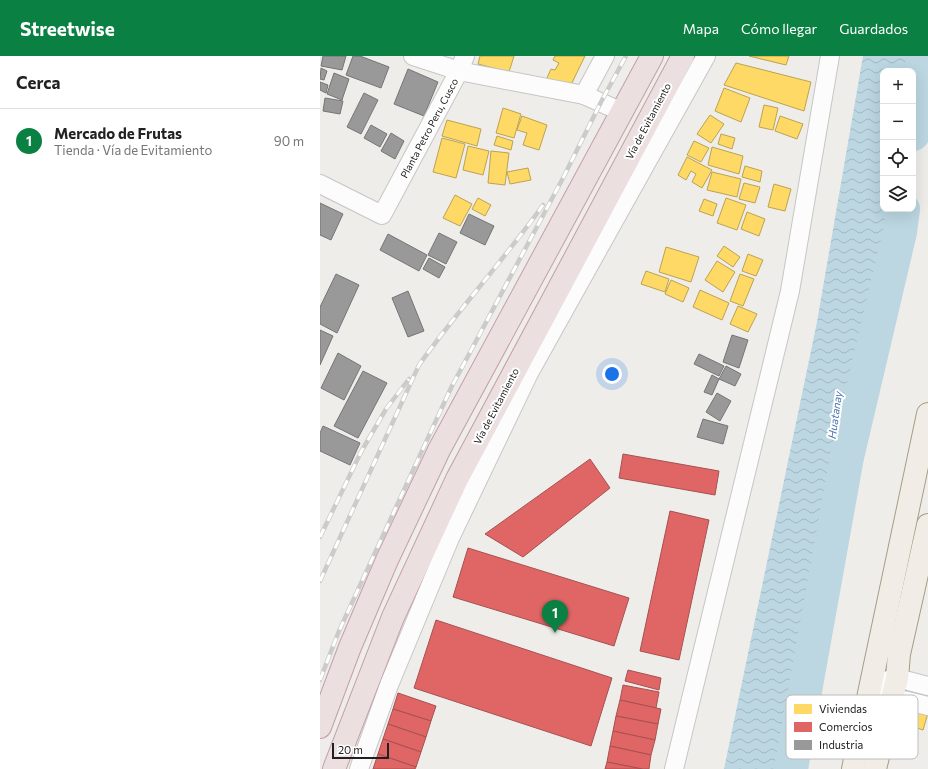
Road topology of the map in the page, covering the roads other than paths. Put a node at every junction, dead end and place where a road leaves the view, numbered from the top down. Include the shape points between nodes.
1 (413, 56) edge
2 (605, 56) edge
3 (652, 56) edge
4 (683, 56) edge
5 (706, 56) edge
6 (830, 56) edge
7 (462, 63) edge
8 (584, 95) junction
9 (622, 112) junction
10 (320, 184) edge
11 (523, 370) junction
12 (928, 414) edge
13 (928, 525) edge
14 (872, 683) junction
15 (928, 686) edge
16 (894, 688) junction
17 (869, 695) edge
18 (892, 695) edge
19 (907, 695) edge
20 (918, 701) edge
21 (928, 706) edge
22 (320, 727) edge
23 (855, 759) edge
24 (877, 759) edge
25 (334, 769) edge
26 (360, 769) edge
27 (674, 769) edge
28 (853, 769) edge
29 (875, 769) edge

1 - 7 street
2 - 8 street
3 - 9 highway
4 - 11 highway, Vía de Evitamiento
5 - 11 street
6 - 27 street via 790,291
7 - 8 street, Planta Petro Peru, Cusco
7 - 10 street, Planta Petro Peru, Cusco via 382,215
8 - 9 street, Planta Petro Peru, Cusco
9 - 22 highway via 439,450 387,560
11 - 25 highway, Vía de Evitamiento via 457,480 393,617
11 - 26 street via 389,685
12 - 14 main road
13 - 16 main road via 899,654
14 - 16 street
14 - 17 main road
15 - 16 street
16 - 18 main road
16 - 19 street
20 - 21 street
23 - 28 main road
24 - 29 main road

